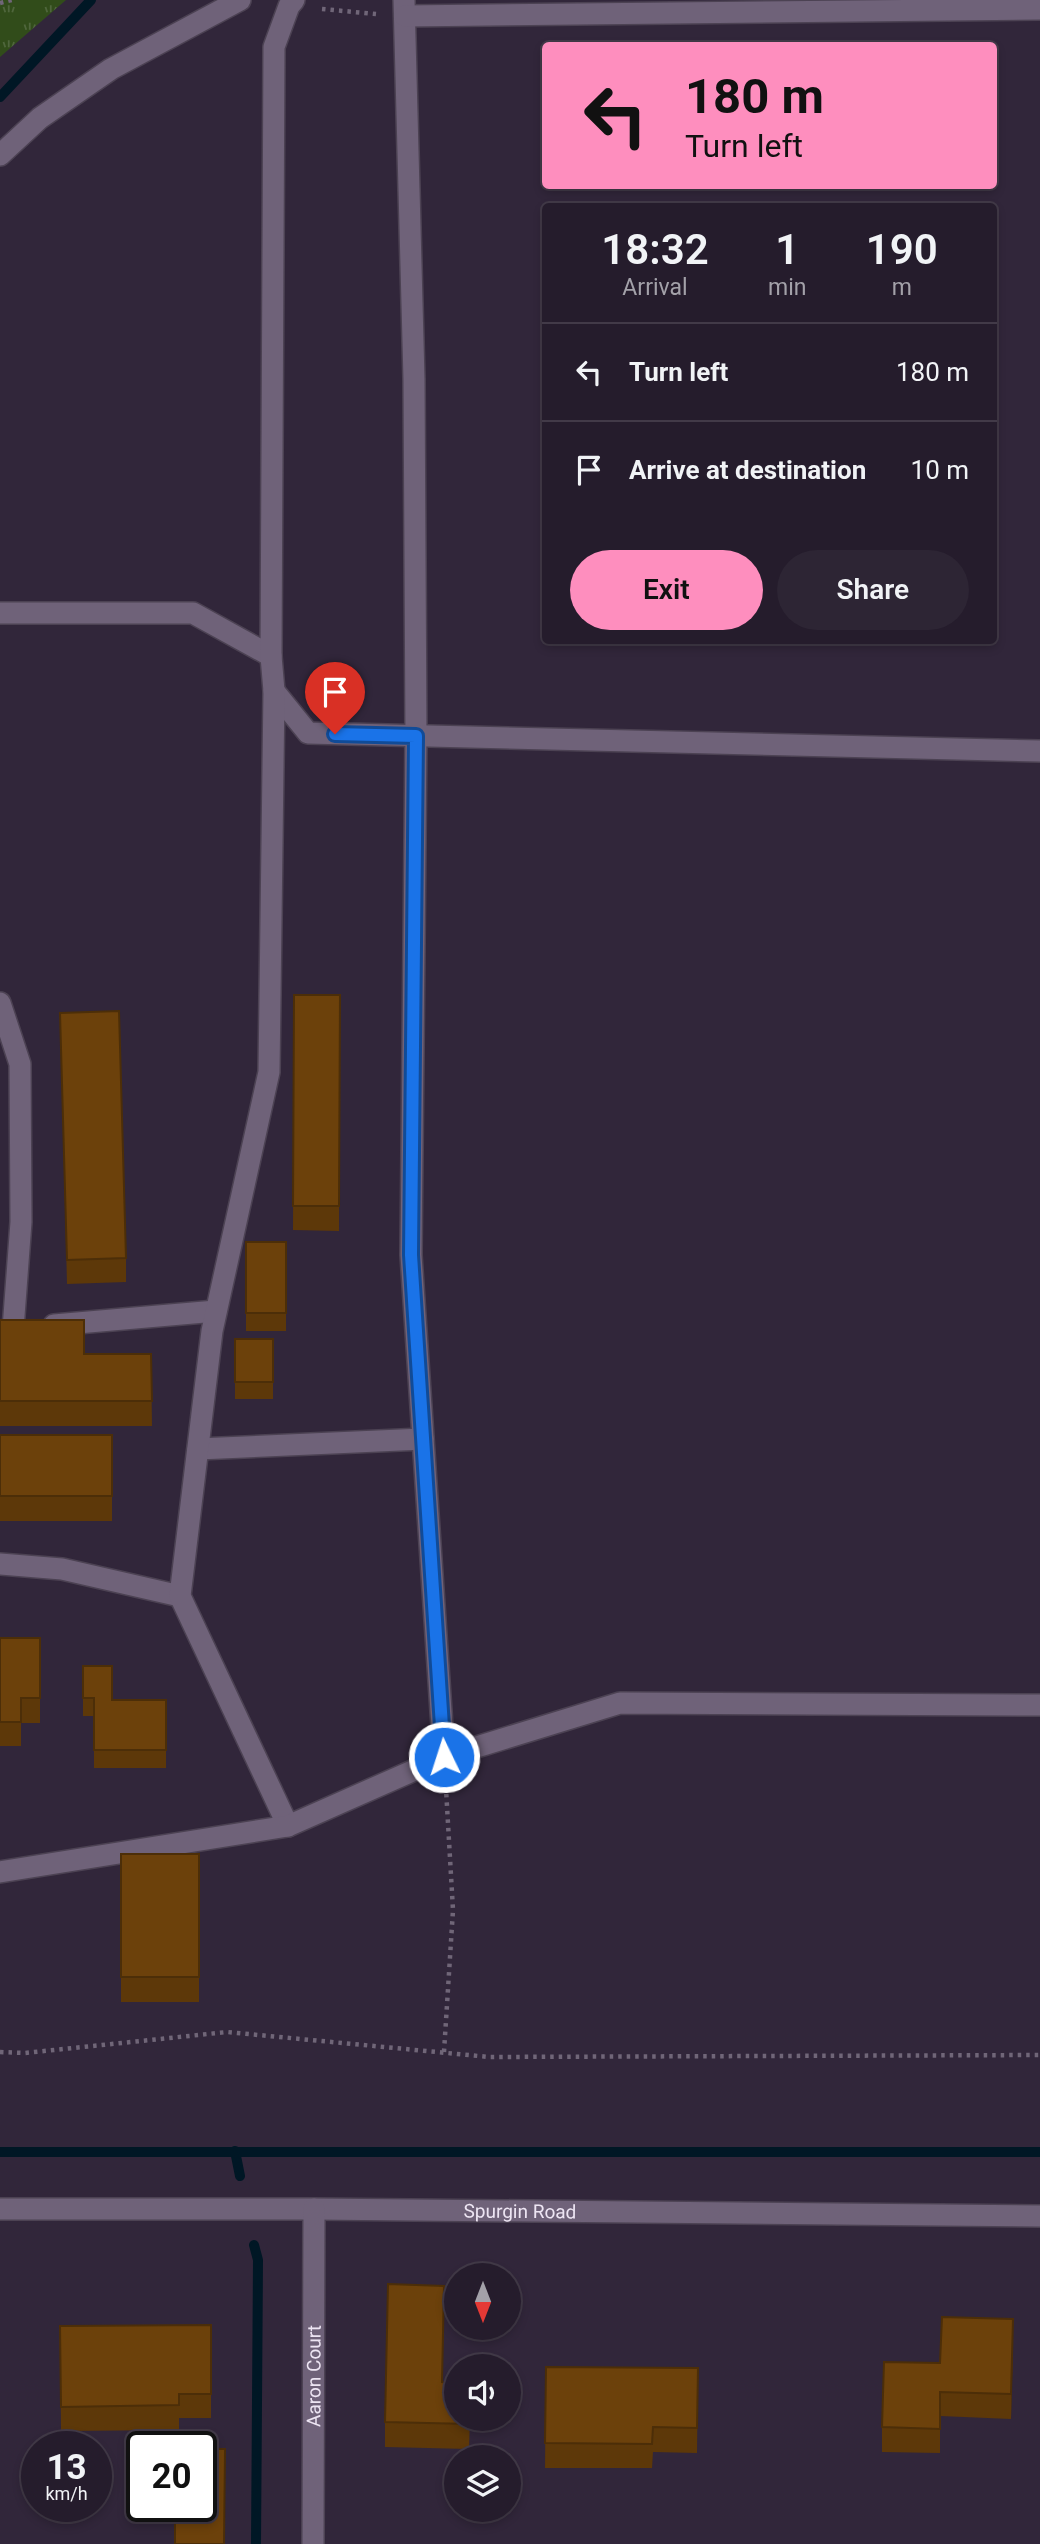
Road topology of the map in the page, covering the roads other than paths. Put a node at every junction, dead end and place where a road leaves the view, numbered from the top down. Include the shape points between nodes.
1 (240, 0) edge
2 (291, 3) edge
3 (405, 8) edge
4 (1040, 9) edge
5 (0, 155) edge
6 (0, 613) edge
7 (271, 656) junction
8 (274, 691) junction
9 (416, 736) junction
10 (1040, 751) edge
11 (0, 1003) edge
12 (216, 1311) junction
13 (6, 1329) edge
14 (423, 1439) junction
15 (198, 1449) junction
16 (0, 1564) edge
17 (180, 1596) junction
18 (1040, 1705) edge
19 (444, 1757) junction
20 (288, 1826) junction
21 (0, 1872) edge
22 (0, 2209) edge
23 (314, 2209) junction
24 (1040, 2216) edge
25 (313, 2544) edge

1 - 5 street via 111,69 40,118
2 - 7 street via 274,47
3 - 4 street
3 - 9 street
6 - 7 street via 193,613
7 - 8 street
8 - 9 street via 308,733
8 - 12 street via 269,1072
9 - 10 street
9 - 14 street via 411,1255
11 - 13 street via 20,1064 21,1222
12 - 13 street
12 - 15 street
14 - 15 street
14 - 19 street
15 - 17 street
16 - 17 street via 62,1569
17 - 20 street
18 - 19 street via 620,1703
19 - 20 street
20 - 21 street
22 - 23 street, Spurgin Road
23 - 24 street, Spurgin Road
23 - 25 street, Aaron Court

